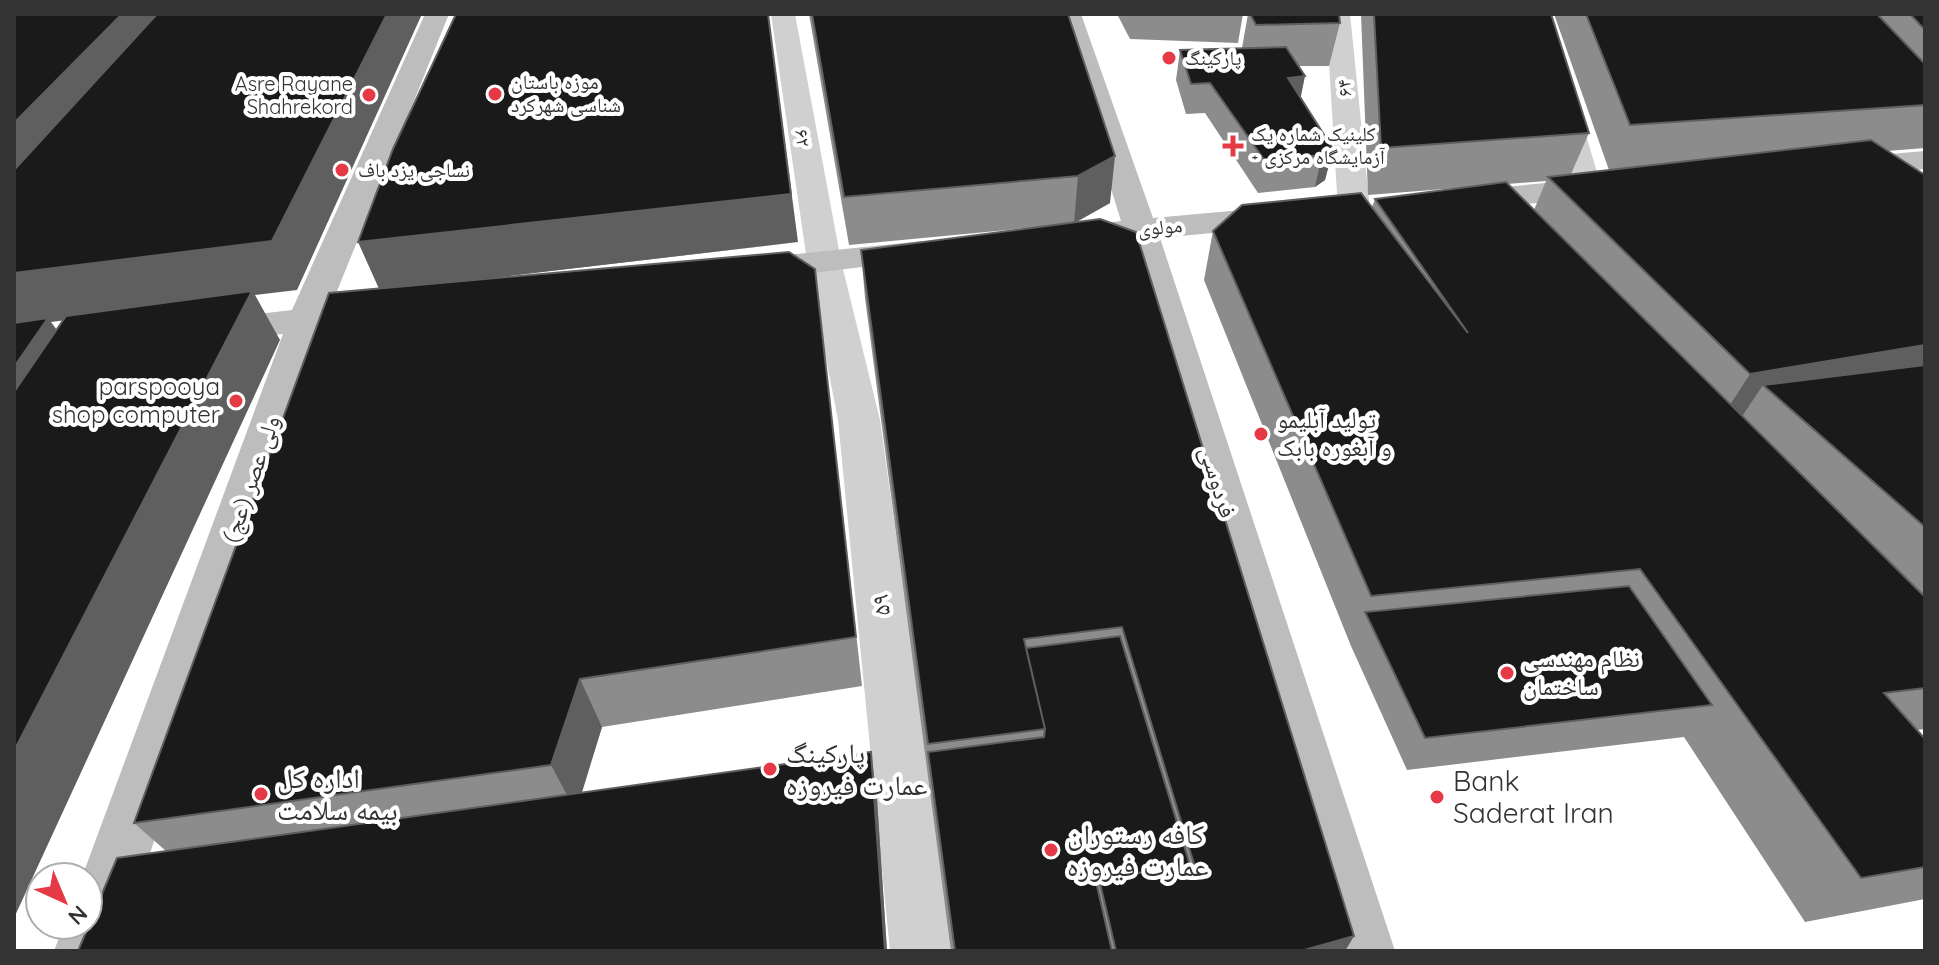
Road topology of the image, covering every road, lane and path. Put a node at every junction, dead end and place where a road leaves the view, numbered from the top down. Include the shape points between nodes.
1 (437, 14) edge
2 (783, 14) edge
3 (1069, 14) edge
4 (1338, 14) edge
5 (1538, 14) edge
6 (1925, 160) edge
7 (1833, 168) joint
8 (1633, 185) edge
9 (1586, 189) junction
10 (1887, 192) edge
11 (1472, 200) junction
12 (1427, 203) edge
13 (1368, 209) joint
14 (1140, 229) junction
15 (1505, 234) edge
16 (1045, 239) edge
17 (950, 248) edge
18 (824, 261) junction
19 (714, 274) edge
20 (416, 309) edge
21 (306, 321) junction
22 (185, 331) edge
23 (86, 951) edge
24 (922, 951) edge
25 (1363, 951) edge

1 - 21 main road, ولی عصر (عج)
2 - 18 street, ۶۲
3 - 14 main road, فردوسی
4 - 13 street, ۶۴
5 - 9 street
6 - 7 main road
7 - 10 street
8 - 9 main road
9 - 11 main road
11 - 12 main road
11 - 15 street
13 - 14 main road, مولوی
14 - 16 main road, مولوی
14 - 25 main road, فردوسی
17 - 18 main road
18 - 19 main road
18 - 24 street, ۵۹ via 859,420
20 - 21 main road
21 - 22 main road
21 - 23 main road, ولی عصر (عج)

